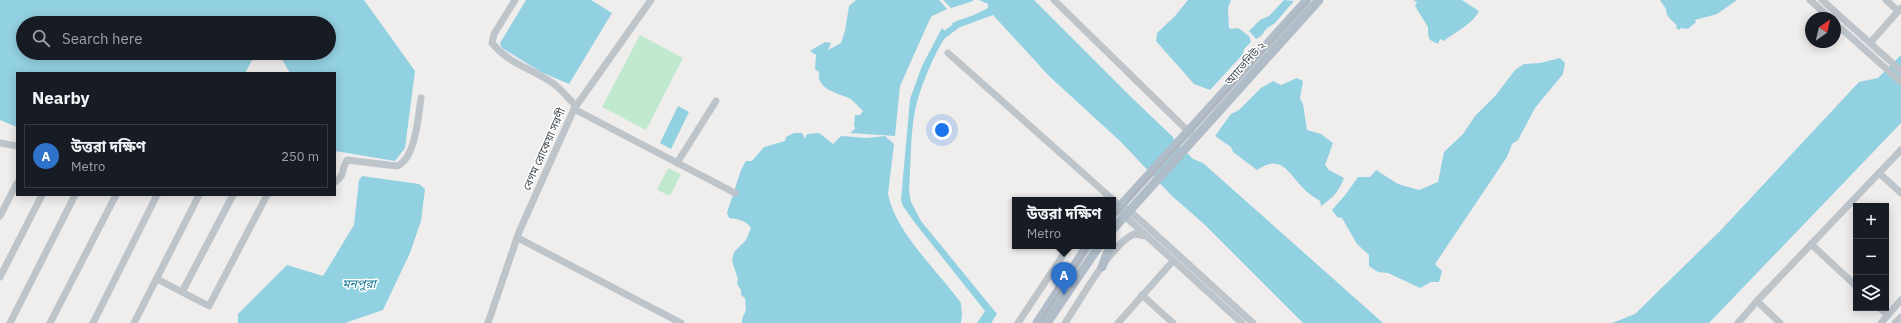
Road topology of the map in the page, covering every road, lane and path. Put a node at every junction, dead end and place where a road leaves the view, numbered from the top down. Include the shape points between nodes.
1 (515, 0) edge
2 (651, 0) edge
3 (1054, 0) edge
4 (1307, 0) edge
5 (1319, 0) edge
6 (1810, 0) edge
7 (1886, 0) edge
8 (1824, 5) edge
9 (1900, 10) edge
10 (1841, 28) edge
11 (1870, 43) junction
12 (948, 52) dead end
13 (1901, 71) edge
14 (1901, 82) edge
15 (421, 98) dead end
16 (716, 101) dead end
17 (575, 107) junction
18 (1189, 137) junction
19 (0, 143) edge
20 (16, 146) edge
21 (1901, 150) edge
22 (677, 163) junction
23 (1879, 173) junction
24 (1152, 178) junction
25 (336, 181) edge
26 (16, 185) edge
27 (735, 193) dead end
28 (1901, 193) edge
29 (41, 196) edge
30 (74, 196) edge
31 (115, 196) edge
32 (156, 196) edge
33 (198, 196) edge
34 (232, 196) edge
35 (266, 196) edge
36 (1103, 197) edge
37 (1116, 209) edge
38 (1127, 213) junction
39 (0, 216) edge
40 (1116, 226) edge
41 (1146, 236) junction
42 (518, 238) junction
43 (1811, 244) junction
44 (1067, 249) edge
45 (1085, 249) edge
46 (1097, 249) edge
47 (1109, 249) edge
48 (1173, 261) junction
49 (1102, 267) junction
50 (0, 277) edge
51 (157, 279) junction
52 (1853, 283) edge
53 (182, 292) junction
54 (1142, 295) junction
55 (1901, 300) edge
56 (1757, 301) junction
57 (1883, 311) edge
58 (1888, 315) junction
59 (1901, 317) edge
60 (10, 323) edge
61 (50, 323) edge
62 (93, 323) edge
63 (134, 323) edge
64 (488, 323) edge
65 (681, 323) edge
66 (1018, 323) edge
67 (1037, 323) edge
68 (1047, 323) edge
69 (1065, 323) edge
70 (1118, 323) edge
71 (1173, 323) edge
72 (1242, 323) edge
73 (1253, 323) edge
74 (1738, 323) edge
75 (1780, 323) edge
76 (1881, 323) edge
77 (1895, 323) edge

1 - 17 street via 494,34 492,43 516,64 554,84
2 - 17 street, বেগম রোকেয়া সরণী
3 - 18 street
4 - 18 main road, অ্যাভেনিউ ২
5 - 18 main road, অ্যাভেনিউ ২
6 - 8 street
7 - 9 street
8 - 11 street
9 - 11 street
10 - 14 street
11 - 13 street
12 - 36 street
15 - 25 street via 412,146 406,160 397,166 347,160 344,172
16 - 22 street
17 - 22 street
17 - 42 street, বেগম রোকেয়া সরণী
18 - 24 main road
19 - 20 street
21 - 23 street
22 - 27 street
23 - 28 street
23 - 43 street
24 - 37 main road
24 - 38 main road
26 - 39 street
29 - 50 street
30 - 60 street
31 - 61 street
32 - 62 street
33 - 51 street
34 - 53 street
35 - 53 street via 209,306
37 - 38 street
38 - 40 main road
38 - 41 street
38 - 73 street
41 - 48 street
41 - 49 street via 1137,234 1125,239
42 - 64 street, বেগম রোকেয়া সরণী
42 - 65 street
43 - 52 street
43 - 56 street
44 - 66 street
45 - 67 main road
46 - 68 main road
47 - 49 main road
48 - 54 street
48 - 72 street
49 - 69 street
51 - 53 street
51 - 63 street
54 - 70 street
54 - 71 street
55 - 58 street
56 - 74 street
56 - 75 street
57 - 58 street
58 - 76 street
59 - 77 street

